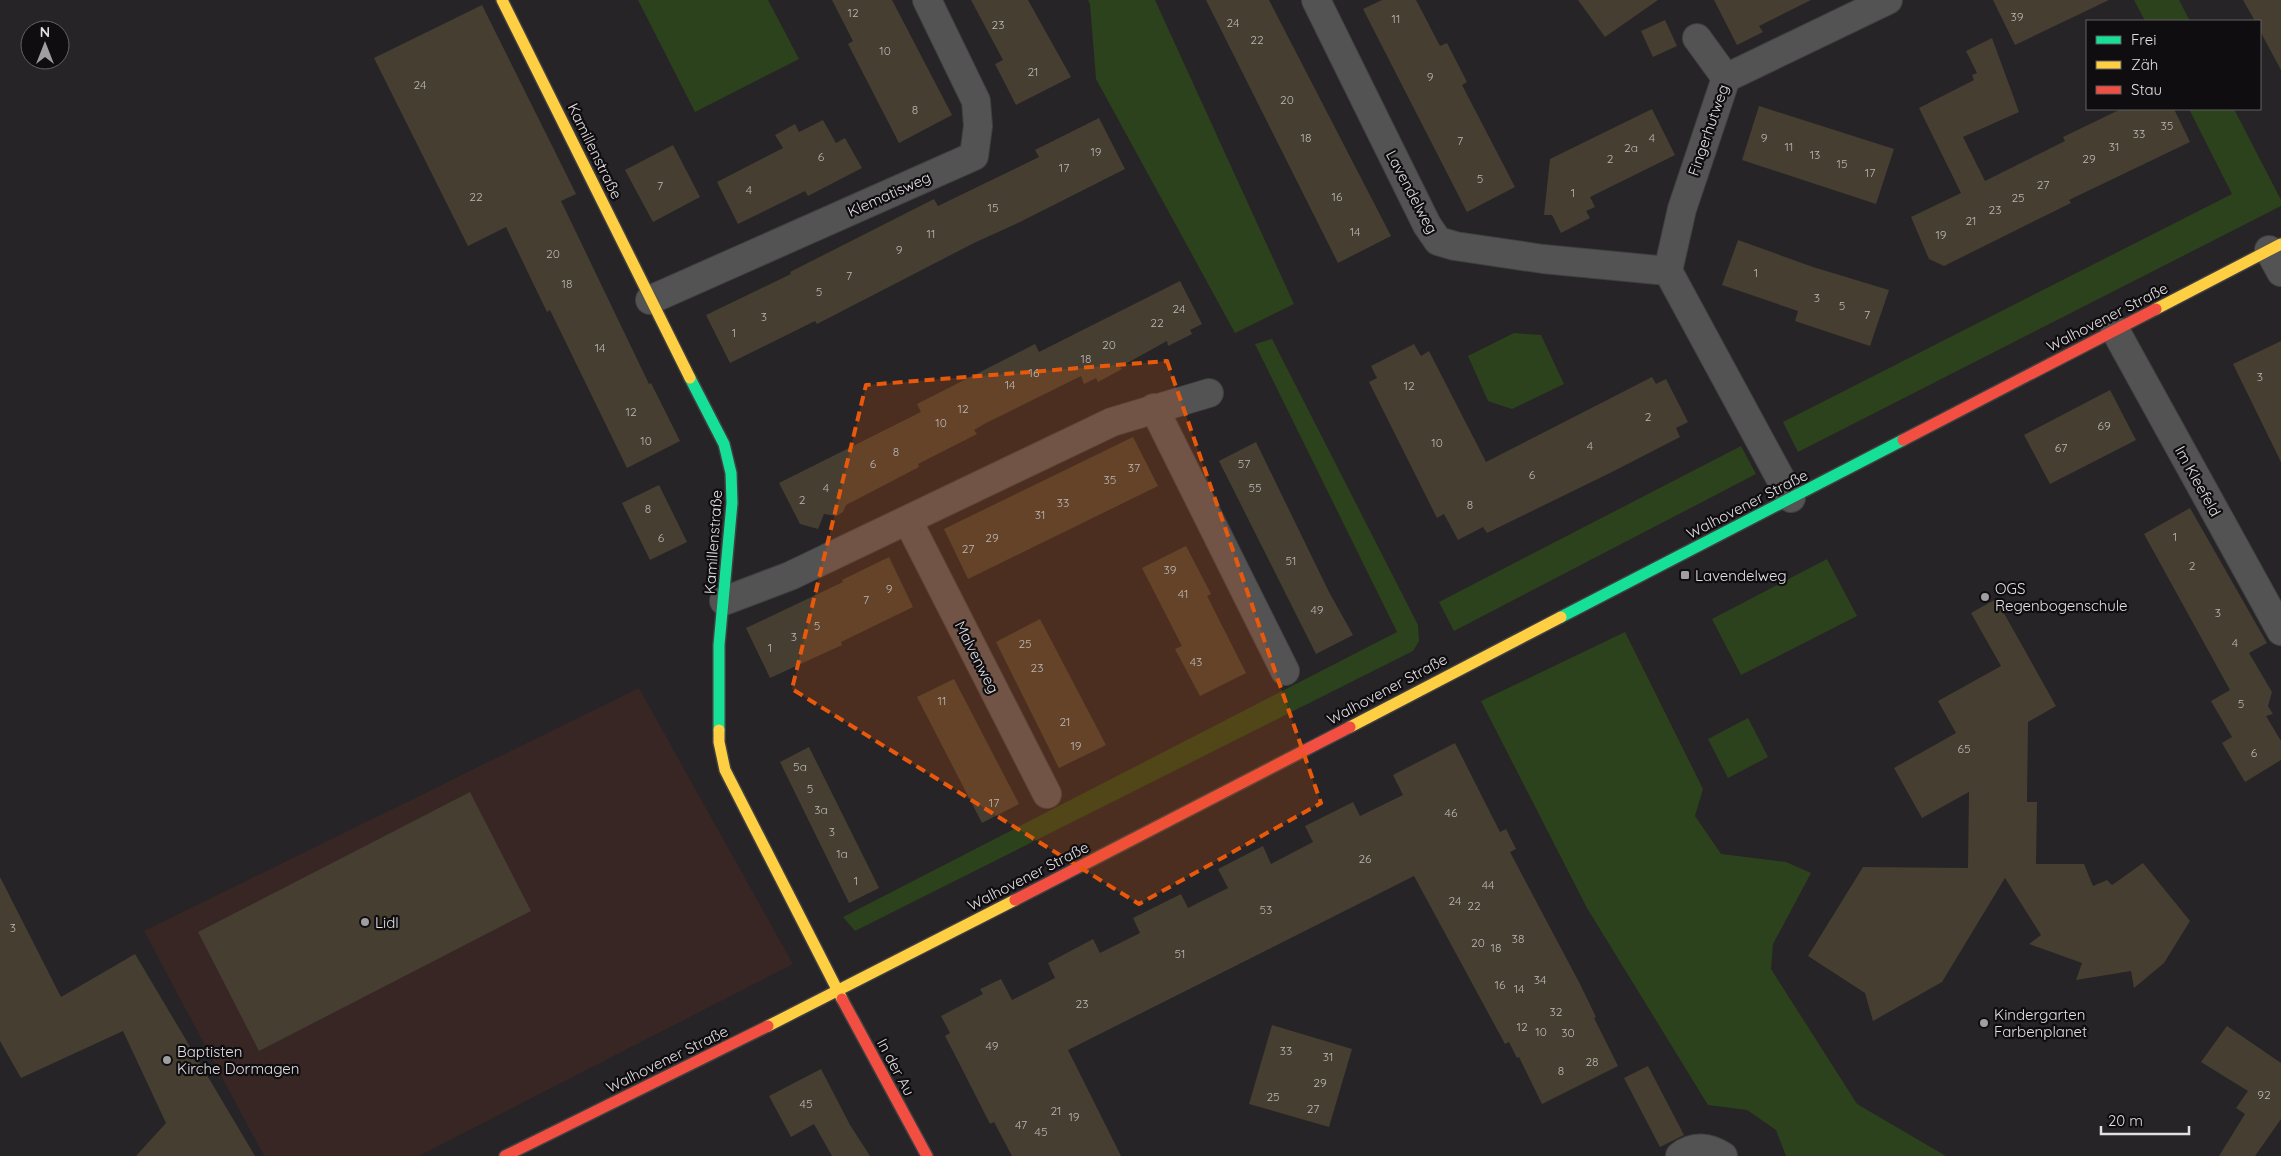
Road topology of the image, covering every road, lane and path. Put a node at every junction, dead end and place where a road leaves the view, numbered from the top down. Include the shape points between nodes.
1 (502, 0) edge
2 (927, 0) edge
3 (1316, 0) edge
4 (1888, 0) edge
5 (1696, 38) dead end
6 (1726, 78) junction
7 (2277, 255) edge
8 (1668, 271) junction
9 (650, 300) junction
10 (2115, 330) junction
11 (1209, 393) dead end
12 (1154, 408) junction
13 (1792, 498) junction
14 (908, 521) junction
15 (724, 601) junction
16 (2281, 631) edge
17 (1285, 672) dead end
18 (1047, 794) dead end
19 (838, 992) junction
20 (504, 1156) edge
21 (927, 1156) edge
22 (1680, 1156) edge
23 (1723, 1156) edge

1 - 9 street, Kamillenstraße
2 - 9 street, Klematisweg via 976,101 978,126 974,156
3 - 8 street, Lavendelweg via 1427,225 1438,240 1455,246 1543,259
4 - 6 street, Fingerhutweg
5 - 6 street
6 - 8 street, Fingerhutweg via 1682,209
7 - 10 street, Walhovener Straße
8 - 13 street
9 - 15 street, Kamillenstraße via 724,444 731,473 732,504
10 - 13 street, Walhovener Straße
10 - 16 street, Im Kleefeld
11 - 12 street
12 - 14 street via 1112,422
12 - 17 street
13 - 19 street, Walhovener Straße
14 - 15 street via 790,576
14 - 18 street, Malvenweg
15 - 19 street, Kamillenstraße via 719,645 718,742 725,770
19 - 20 street, Walhovener Straße
19 - 21 street, In der Au
22 - 23 street via 1692,1149 1704,1148

